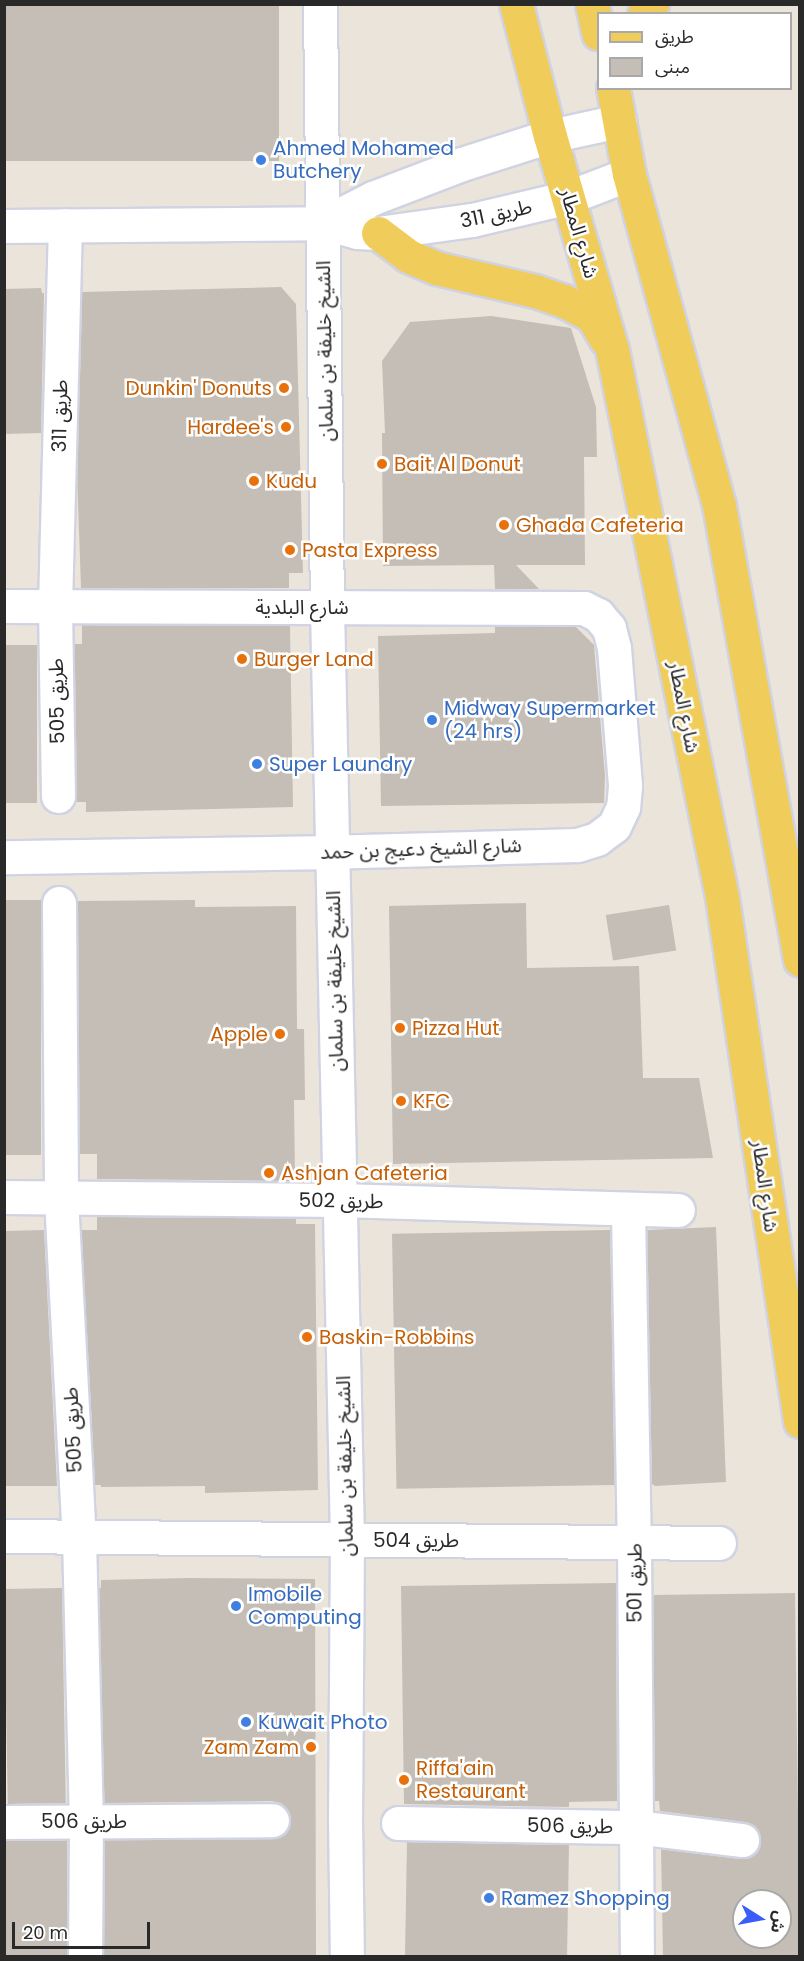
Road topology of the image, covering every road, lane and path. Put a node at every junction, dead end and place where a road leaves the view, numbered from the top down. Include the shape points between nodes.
1 (320, 4) edge
2 (516, 4) edge
3 (592, 4) edge
4 (597, 28) edge
5 (613, 90) edge
6 (619, 121) junction
7 (550, 136) junction
8 (629, 174) junction
9 (569, 197) junction
10 (324, 223) junction
11 (65, 225) junction
12 (4, 226) edge
13 (378, 233) junction
14 (612, 349) junction
15 (4, 606) edge
16 (55, 606) junction
17 (327, 608) junction
18 (598, 615) joint
19 (58, 796) dead end
20 (333, 852) junction
21 (4, 857) edge
22 (59, 903) dead end
23 (800, 960) edge
24 (4, 1197) edge
25 (61, 1198) junction
26 (339, 1200) junction
27 (628, 1210) junction
28 (678, 1210) dead end
29 (800, 1421) edge
30 (4, 1536) edge
31 (79, 1537) junction
32 (347, 1539) junction
33 (634, 1541) junction
34 (719, 1543) dead end
35 (272, 1820) dead end
36 (86, 1821) junction
37 (4, 1822) edge
38 (398, 1823) dead end
39 (636, 1827) junction
40 (742, 1840) dead end
41 (85, 1956) edge
42 (346, 1956) edge
43 (637, 1956) edge

1 - 10 street, الشيخ خليفة بن سلمان
2 - 7 main road, شارع المطار
3 - 4 main road
5 - 6 main road
6 - 7 street, طريق 311
6 - 8 main road
7 - 9 main road, شارع المطار
7 - 10 street, طريق 311 via 373,198
8 - 9 street, طريق 311
8 - 23 main road via 719,505
9 - 13 street, طريق 311 via 472,220
9 - 14 main road, شارع المطار
10 - 11 street, طريق 311
10 - 13 street, طريق 311
10 - 17 street, الشيخ خليفة بن سلمان
11 - 12 street, طريق 311
11 - 16 street, طريق 311
13 - 14 main road via 408,256 436,268 564,301 592,316
14 - 29 main road, شارع المطار via 722,897
15 - 16 street, شارع البلدية
16 - 17 street, شارع البلدية
16 - 19 street, طريق 505
17 - 18 street, شارع البلدية via 584,608
17 - 20 street, الشيخ خليفة بن سلمان
18 - 20 street, شارع الشيخ دعيج بن حمد via 609,628 614,648 625,786 624,807 614,826 597,839 577,845
20 - 21 street, شارع الشيخ دعيج بن حمد
20 - 26 street, الشيخ خليفة بن سلمان
22 - 25 street, طريق 505
24 - 25 street, طريق 502
25 - 26 street, طريق 502
25 - 31 street, طريق 505
26 - 27 street, طريق 502
26 - 32 street, الشيخ خليفة بن سلمان
27 - 28 street, طريق 502
27 - 33 street, طريق 501
30 - 31 street, طريق 504
31 - 32 street, طريق 504
31 - 36 street, طريق 505
32 - 33 street, طريق 504
32 - 42 street, الشيخ خليفة بن سلمان
33 - 34 street, طريق 504
33 - 39 street, طريق 501
35 - 36 street, طريق 506
36 - 37 street, طريق 506
36 - 41 street, طريق 505
38 - 39 street, طريق 506
39 - 40 street, طريق 506
39 - 43 street, طريق 501

